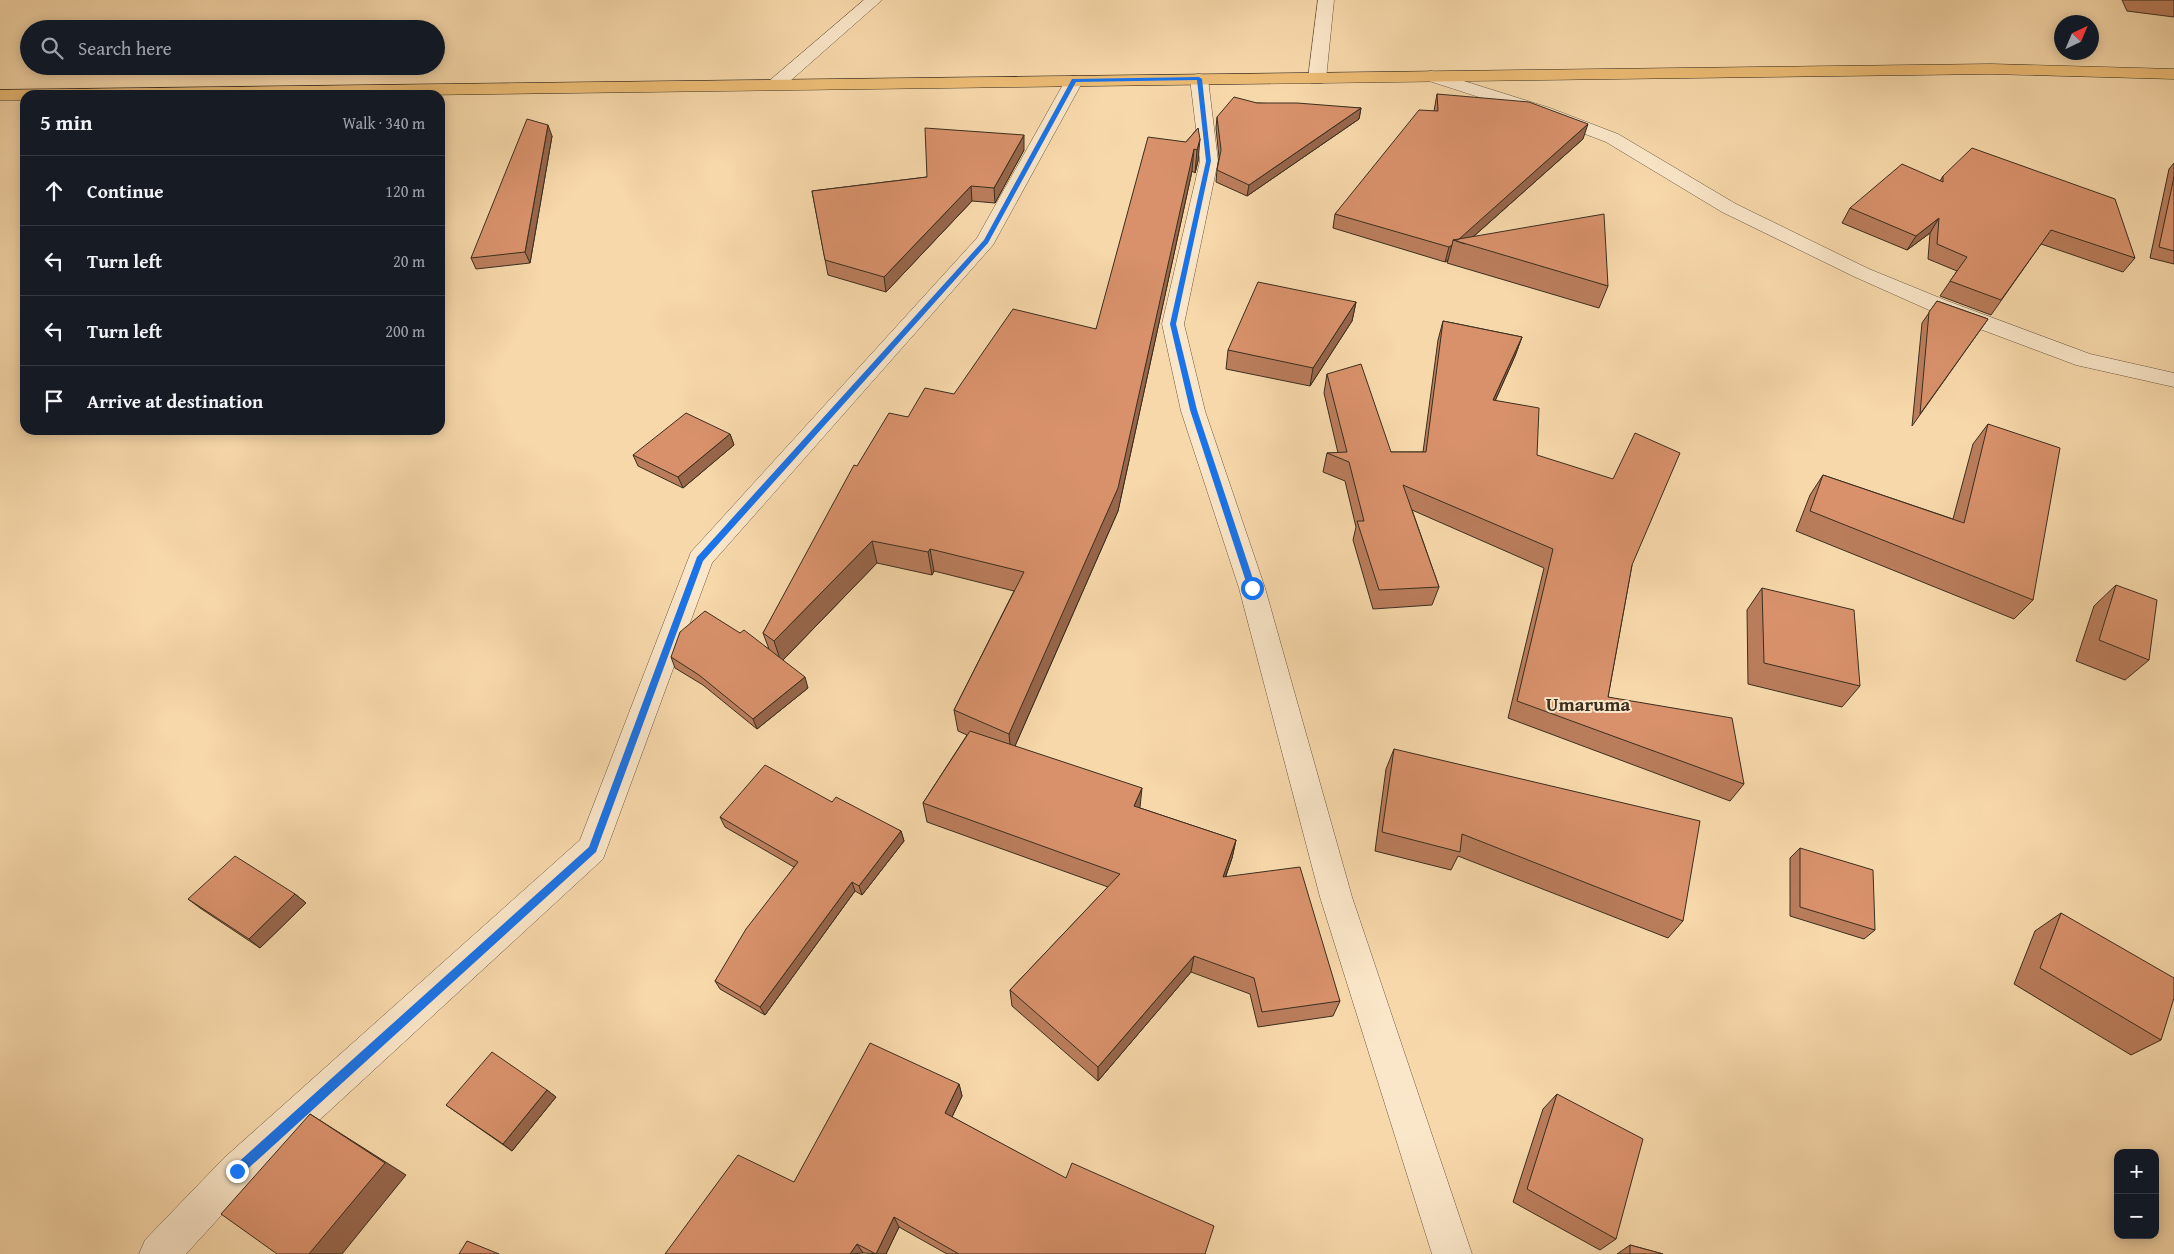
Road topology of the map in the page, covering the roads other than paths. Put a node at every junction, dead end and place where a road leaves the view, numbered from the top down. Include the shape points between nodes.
1 (874, 0) edge
2 (1326, 0) edge
3 (2174, 74) edge
4 (1432, 76) junction
5 (1199, 79) junction
6 (1317, 79) junction
7 (1074, 80) junction
8 (775, 85) junction
9 (400, 90) edge
10 (0, 95) edge
11 (20, 95) edge
12 (2174, 380) edge
13 (159, 1254) edge
14 (1452, 1254) edge

1 - 8 street
2 - 6 street
3 - 4 main road via 1991,69
4 - 6 main road
4 - 12 street via 1612,138 1729,208 1862,274 1937,305 2084,360
5 - 6 main road
5 - 7 main road
5 - 14 street via 1209,161 1173,324 1193,410 1252,588 1336,897
7 - 8 main road
7 - 13 street via 986,241 700,560 592,849 237,1171
8 - 9 main road
10 - 11 main road

